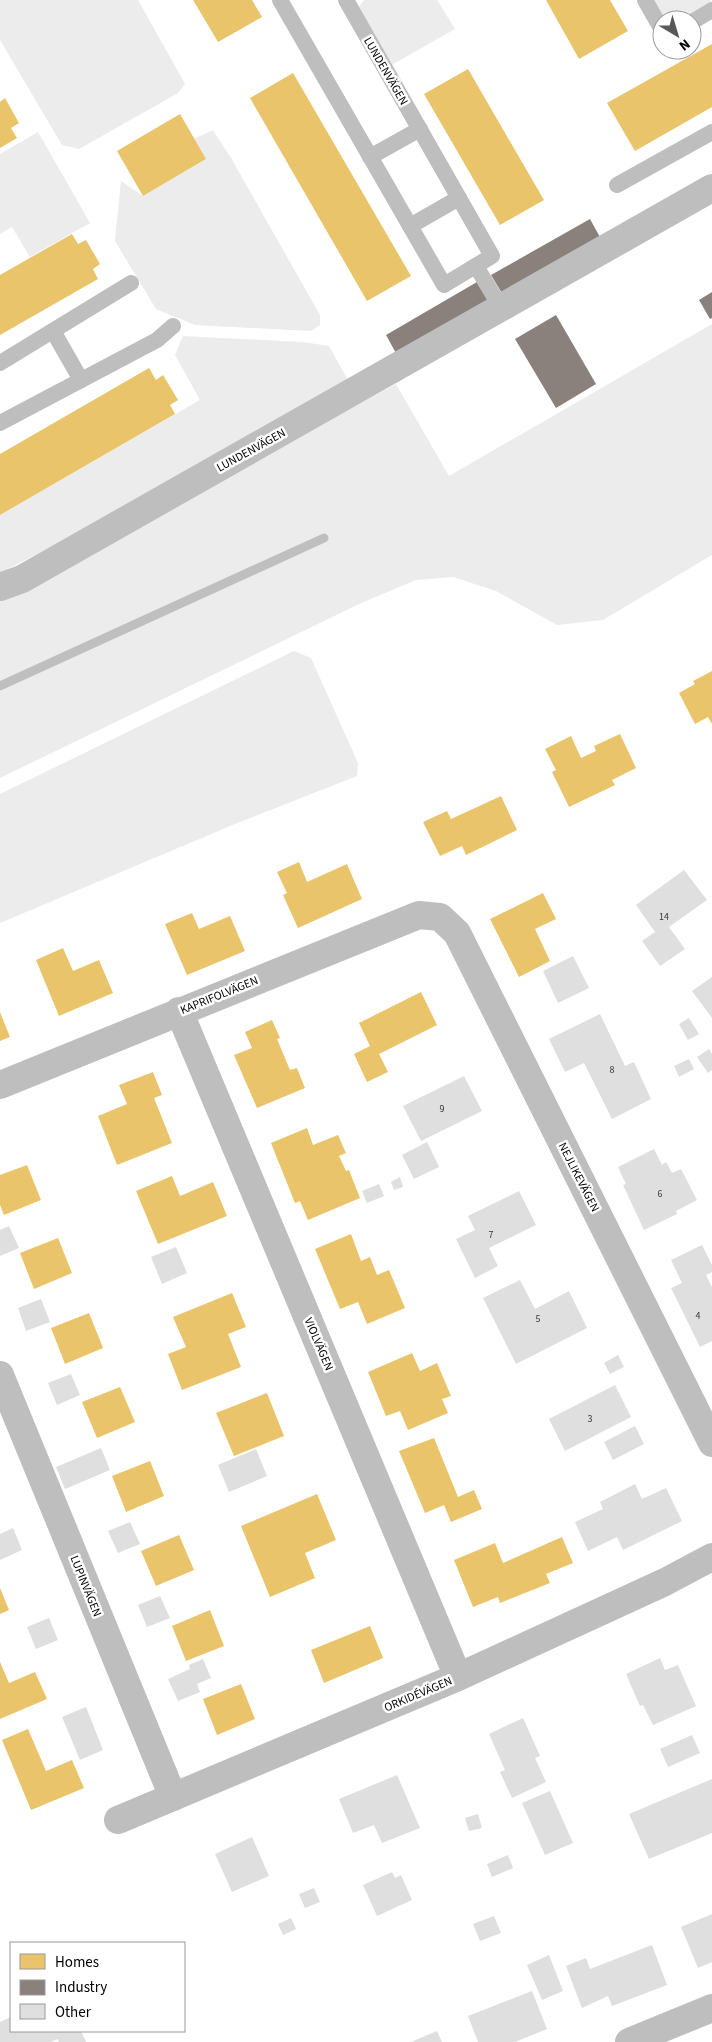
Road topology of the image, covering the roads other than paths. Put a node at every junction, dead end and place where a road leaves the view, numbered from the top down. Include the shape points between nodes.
1 (280, 0) edge
2 (346, 0) edge
3 (645, 0) edge
4 (652, 12) edge
5 (420, 129) junction
6 (712, 132) edge
7 (370, 157) junction
8 (618, 185) dead end
9 (712, 188) edge
10 (459, 198) junction
11 (410, 226) junction
12 (476, 266) junction
13 (131, 283) dead end
14 (501, 308) junction
15 (173, 326) dead end
16 (53, 331) junction
17 (0, 363) edge
18 (81, 380) junction
19 (0, 423) edge
20 (0, 587) edge
21 (440, 917) joint
22 (179, 1011) junction
23 (0, 1085) edge
24 (0, 1375) edge
25 (712, 1443) edge
26 (712, 1557) edge
27 (458, 1677) junction
28 (172, 1797) junction
29 (118, 1820) dead end
30 (712, 2008) edge
31 (629, 2042) edge

1 - 7 lane, LUNDENVÄGEN
2 - 5 lane, LUNDENVÄGEN
3 - 4 lane
5 - 7 lane
5 - 10 lane, LUNDENVÄGEN
6 - 8 lane
7 - 11 lane, LUNDENVÄGEN
9 - 14 street, LUNDENVÄGEN
10 - 11 lane
10 - 12 lane, LUNDENVÄGEN via 492,256
11 - 12 lane, LUNDENVÄGEN via 444,285
12 - 14 lane
13 - 16 lane
14 - 20 street, LUNDENVÄGEN via 22,579
15 - 18 lane via 157,340
16 - 17 lane
16 - 18 lane
18 - 19 lane
21 - 22 street, KAPRIFOLVÄGEN via 419,915
21 - 25 street, NEJLIKEVÄGEN via 457,933
22 - 23 street, KAPRIFOLVÄGEN
22 - 27 street, VIOLVÄGEN
24 - 28 street, LUPINVÄGEN
26 - 27 street, ORKIDÉVÄGEN via 665,1582
27 - 28 street, ORKIDÉVÄGEN
28 - 29 street, ORKIDÉVÄGEN
30 - 31 street

